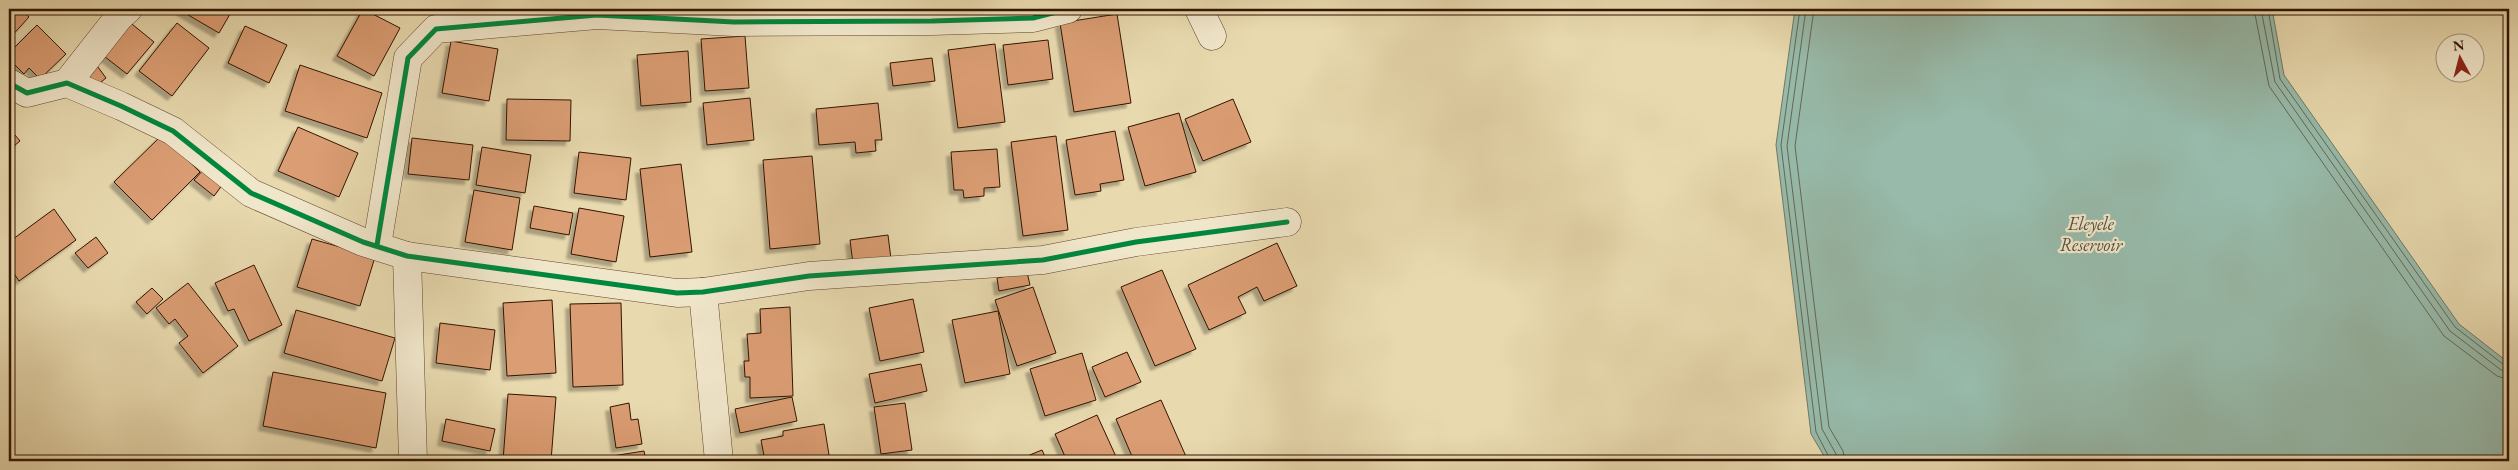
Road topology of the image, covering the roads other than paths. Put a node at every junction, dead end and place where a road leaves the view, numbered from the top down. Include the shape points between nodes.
1 (128, 9) edge
2 (1068, 9) edge
3 (1199, 9) edge
4 (701, 14) edge
5 (1212, 36) dead end
6 (9, 83) edge
7 (67, 83) junction
8 (1287, 222) dead end
9 (377, 245) junction
10 (407, 256) junction
11 (703, 292) junction
12 (413, 461) edge
13 (719, 461) edge

1 - 7 street via 118,17
2 - 4 street via 1033,18 922,21
3 - 5 street
4 - 9 street via 598,15 436,29 408,58
6 - 7 street via 27,93
7 - 9 street via 173,132 252,193 363,242
8 - 11 street via 1136,242 1043,260 809,276
9 - 10 street
10 - 11 street via 677,293
10 - 12 street
11 - 13 street

